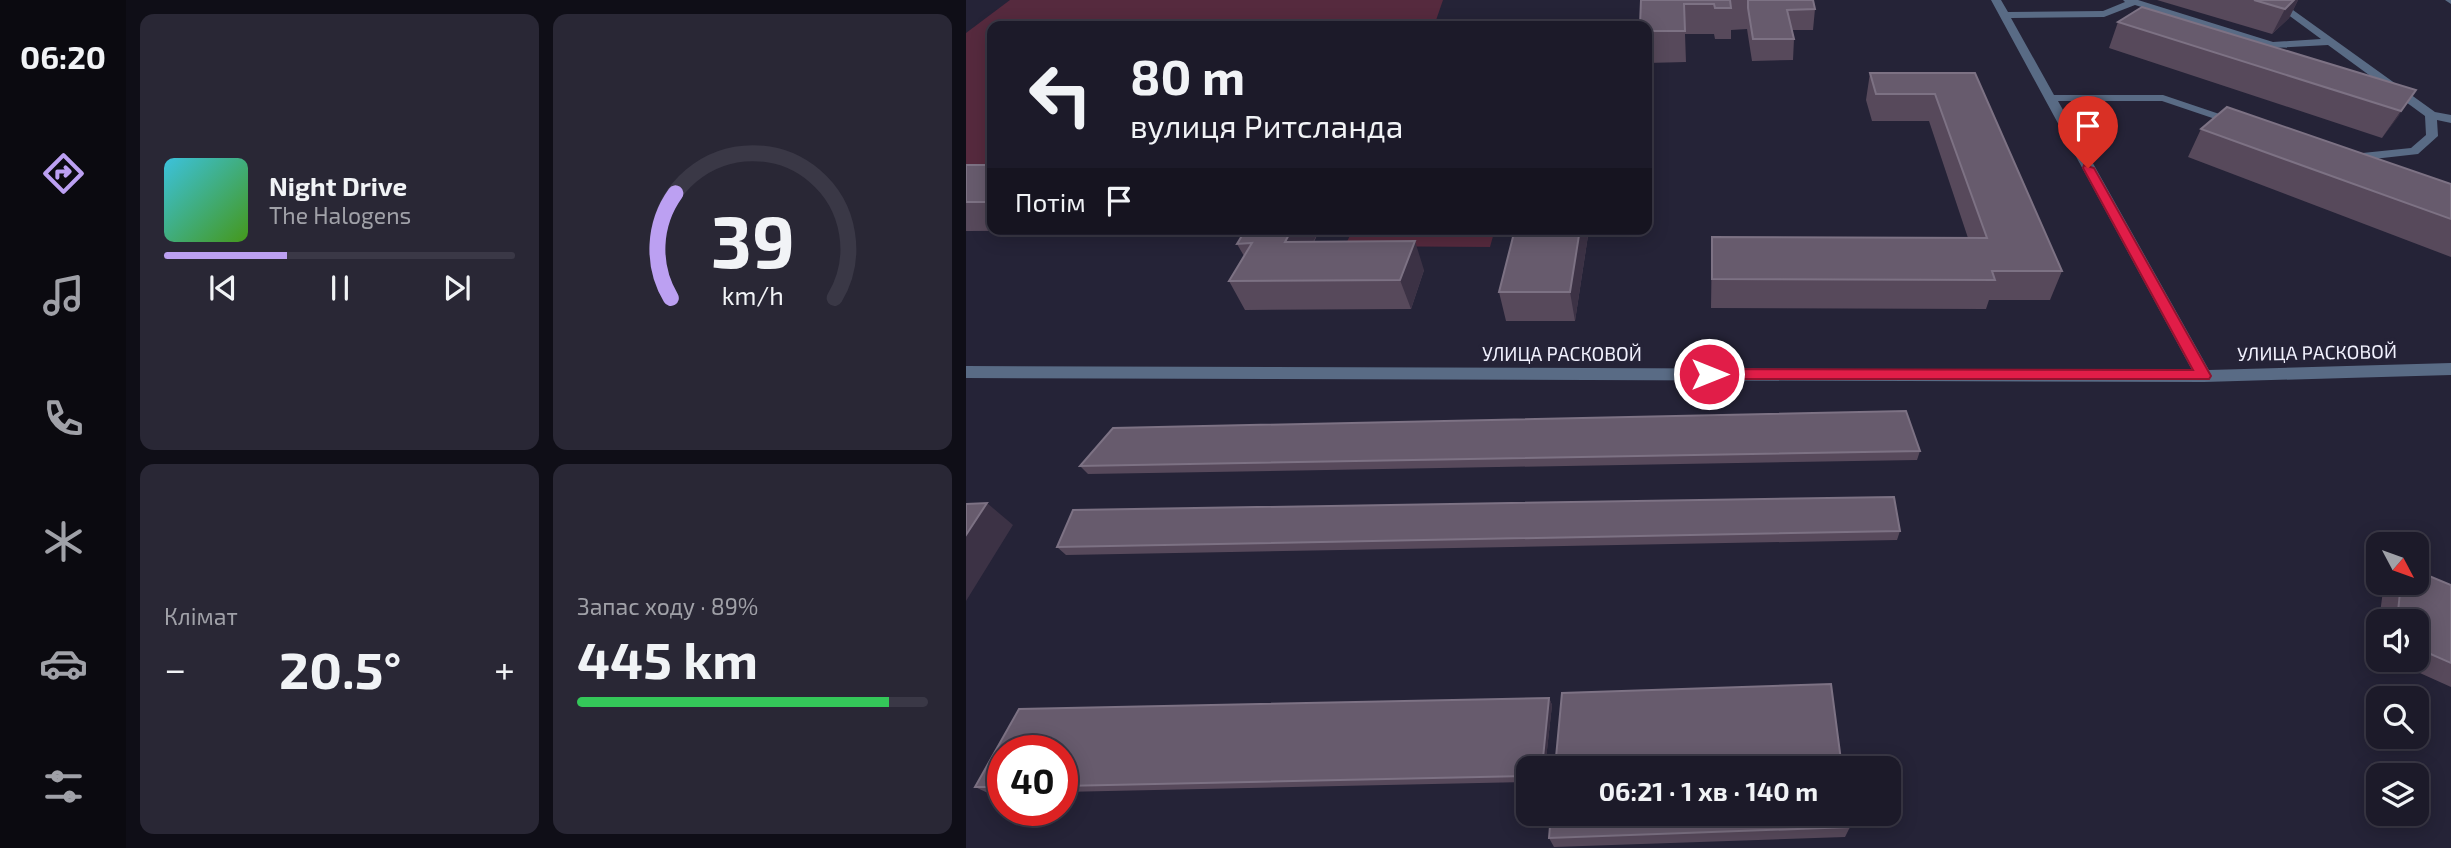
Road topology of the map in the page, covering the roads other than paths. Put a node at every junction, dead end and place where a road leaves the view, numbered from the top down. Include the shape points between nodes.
1 (1996, 0) edge
2 (2273, 0) edge
3 (2131, 1) edge
4 (2004, 15) junction
5 (2330, 42) junction
6 (2050, 98) junction
7 (2431, 115) junction
8 (2451, 119) edge
9 (2249, 127) edge
10 (2328, 154) edge
11 (2342, 159) junction
12 (2366, 167) edge
13 (2451, 369) edge
14 (966, 372) edge
15 (2204, 376) junction

1 - 4 street
2 - 5 street
3 - 4 street via 2104,14
3 - 5 street via 2272,45
4 - 6 street
5 - 7 street
6 - 9 street via 2163,98
6 - 15 street
7 - 8 street
7 - 11 street via 2432,136 2414,151
10 - 11 street
11 - 12 street
13 - 15 street, УЛИЦА РАСКОВОЙ
14 - 15 street, УЛИЦА РАСКОВОЙ

